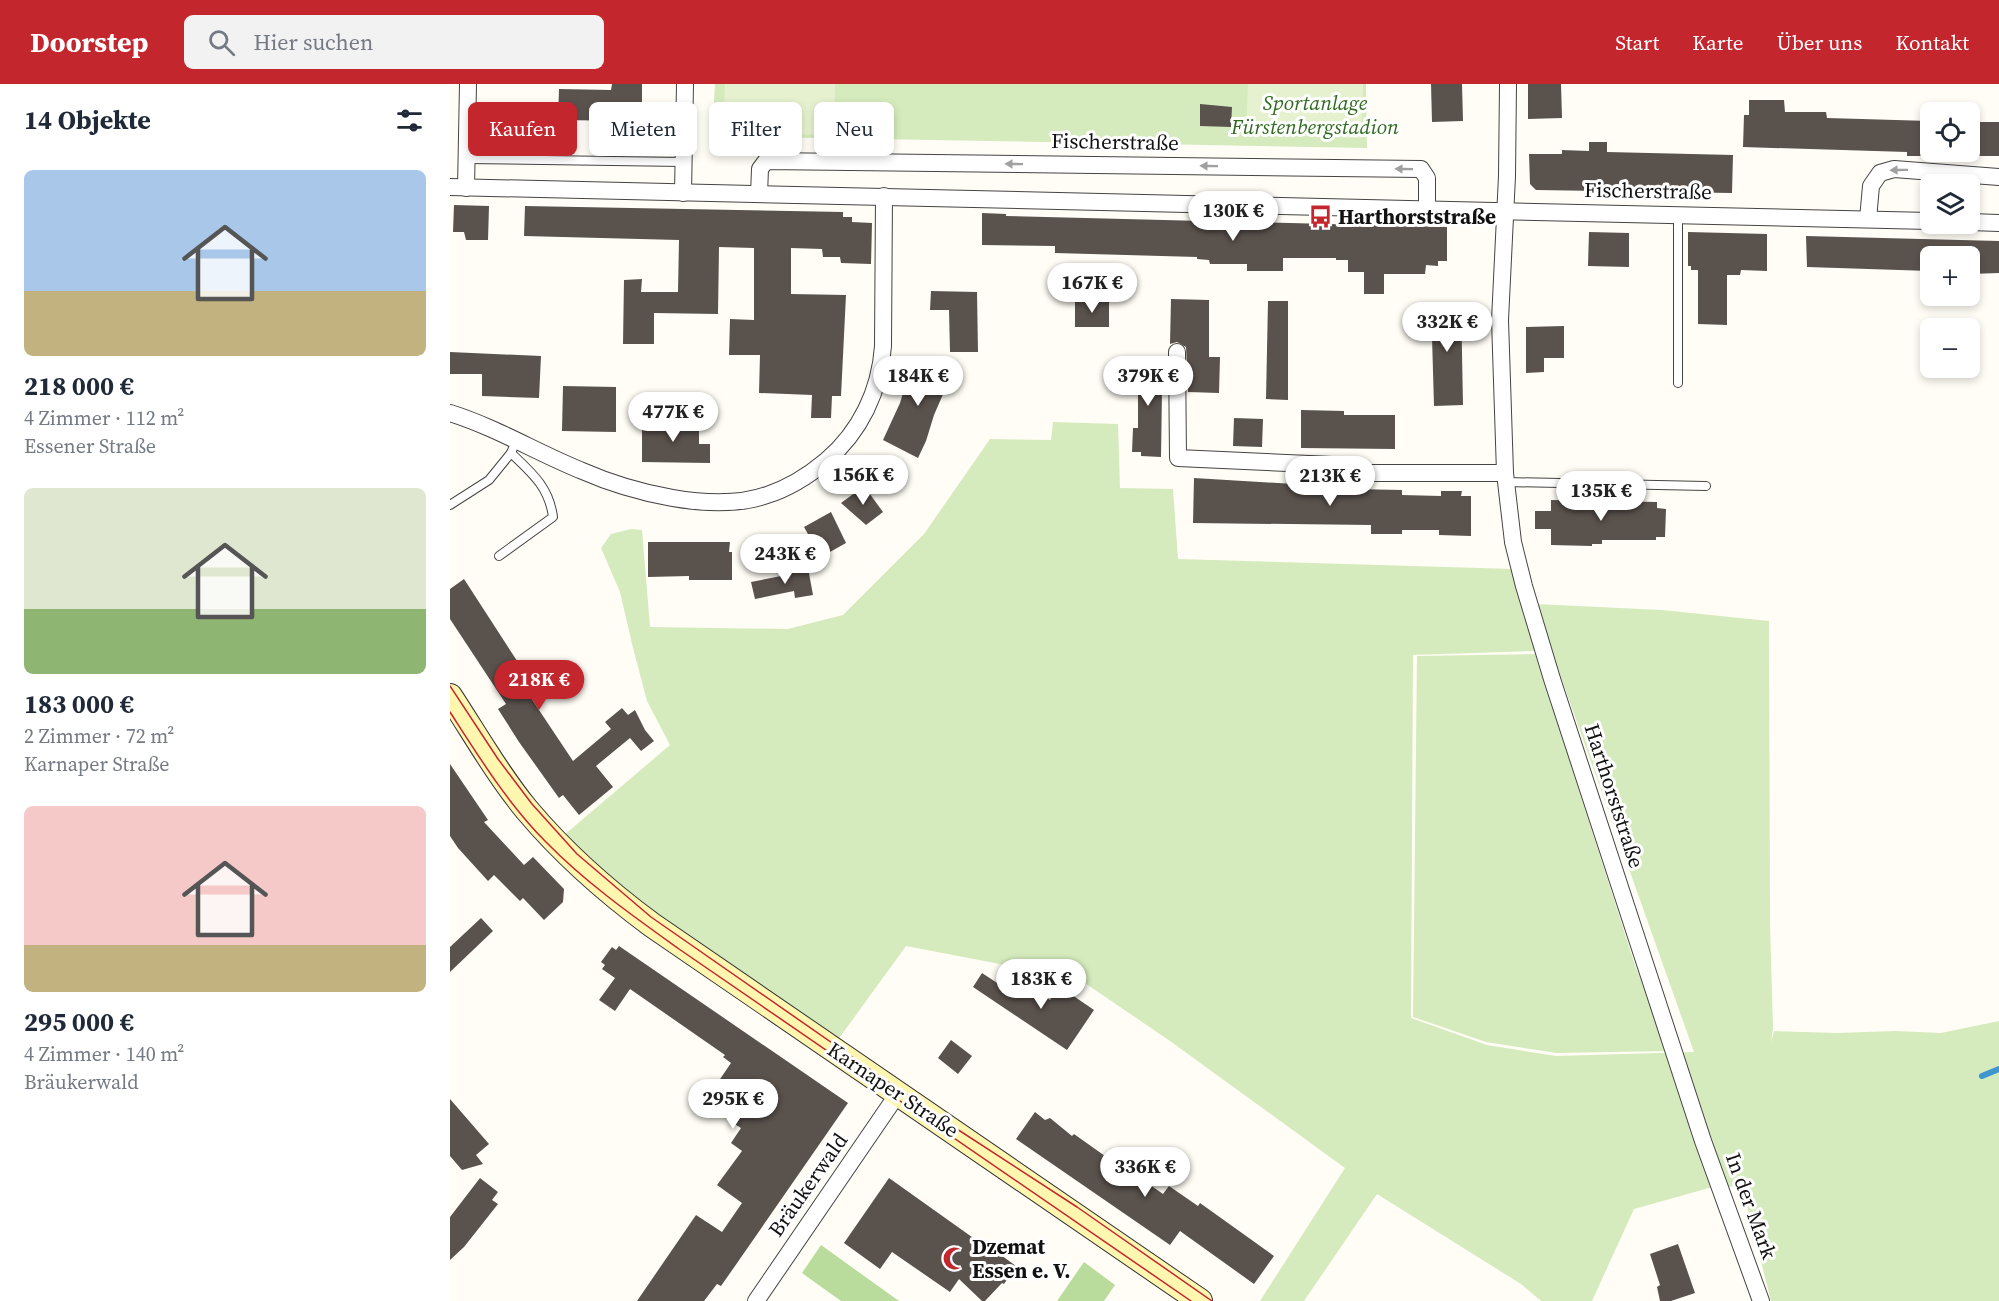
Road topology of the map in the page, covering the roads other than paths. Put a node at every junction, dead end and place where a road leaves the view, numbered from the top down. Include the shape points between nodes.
1 (468, 84) edge
2 (685, 84) edge
3 (1508, 84) edge
4 (467, 159) junction
5 (683, 162) junction
6 (1999, 177) edge
7 (458, 188) edge
8 (683, 193) junction
9 (759, 194) junction
10 (884, 196) junction
11 (1427, 208) junction
12 (1505, 210) junction
13 (1678, 214) junction
14 (1868, 219) junction
15 (1920, 221) edge
16 (1980, 222) edge
17 (1999, 223) edge
18 (1177, 352) dead end
19 (1678, 383) dead end
20 (450, 413) edge
21 (514, 447) junction
22 (1505, 478) junction
23 (1706, 486) dead end
24 (450, 505) edge
25 (499, 556) dead end
26 (450, 696) edge
27 (897, 1095) junction
28 (1699, 1127) joint
29 (756, 1301) edge
30 (1200, 1301) edge
31 (1761, 1301) edge

1 - 4 street, Fischerstraße
2 - 5 street
3 - 12 street, Harthorststraße
4 - 5 lane
4 - 7 street, Fischerstraße
5 - 8 street
6 -> 14 street via 1894,169 1880,173 1871,186
7 - 8 street, Fischerstraße
8 - 9 street, Fischerstraße
9 - 10 street, Fischerstraße
11 -> 9 street, Fischerstraße via 1427,178 1421,169 766,160 760,169
10 - 11 street, Fischerstraße
10 - 21 street via 883,346 878,383 862,418 845,442 812,473 765,496 709,502 637,490
11 - 12 street, Fischerstraße
12 - 13 street, Fischerstraße
12 - 22 street, Harthorststraße via 1500,320
13 - 14 street, Fischerstraße
13 - 19 lane
14 - 15 street, Fischerstraße
16 - 17 street
18 - 22 street via 1178,458 1355,466 1362,473
20 - 21 street
21 - 24 lane via 489,480
21 - 25 lane via 550,500 553,517
22 - 23 lane
22 - 28 street, Harthorststraße via 1513,542 1524,586
26 - 27 main road, Karnaper Straße via 525,809 609,893
27 - 29 street, Bräukerwald
27 - 30 main road, Karnaper Straße
28 - 31 street, In der Mark

